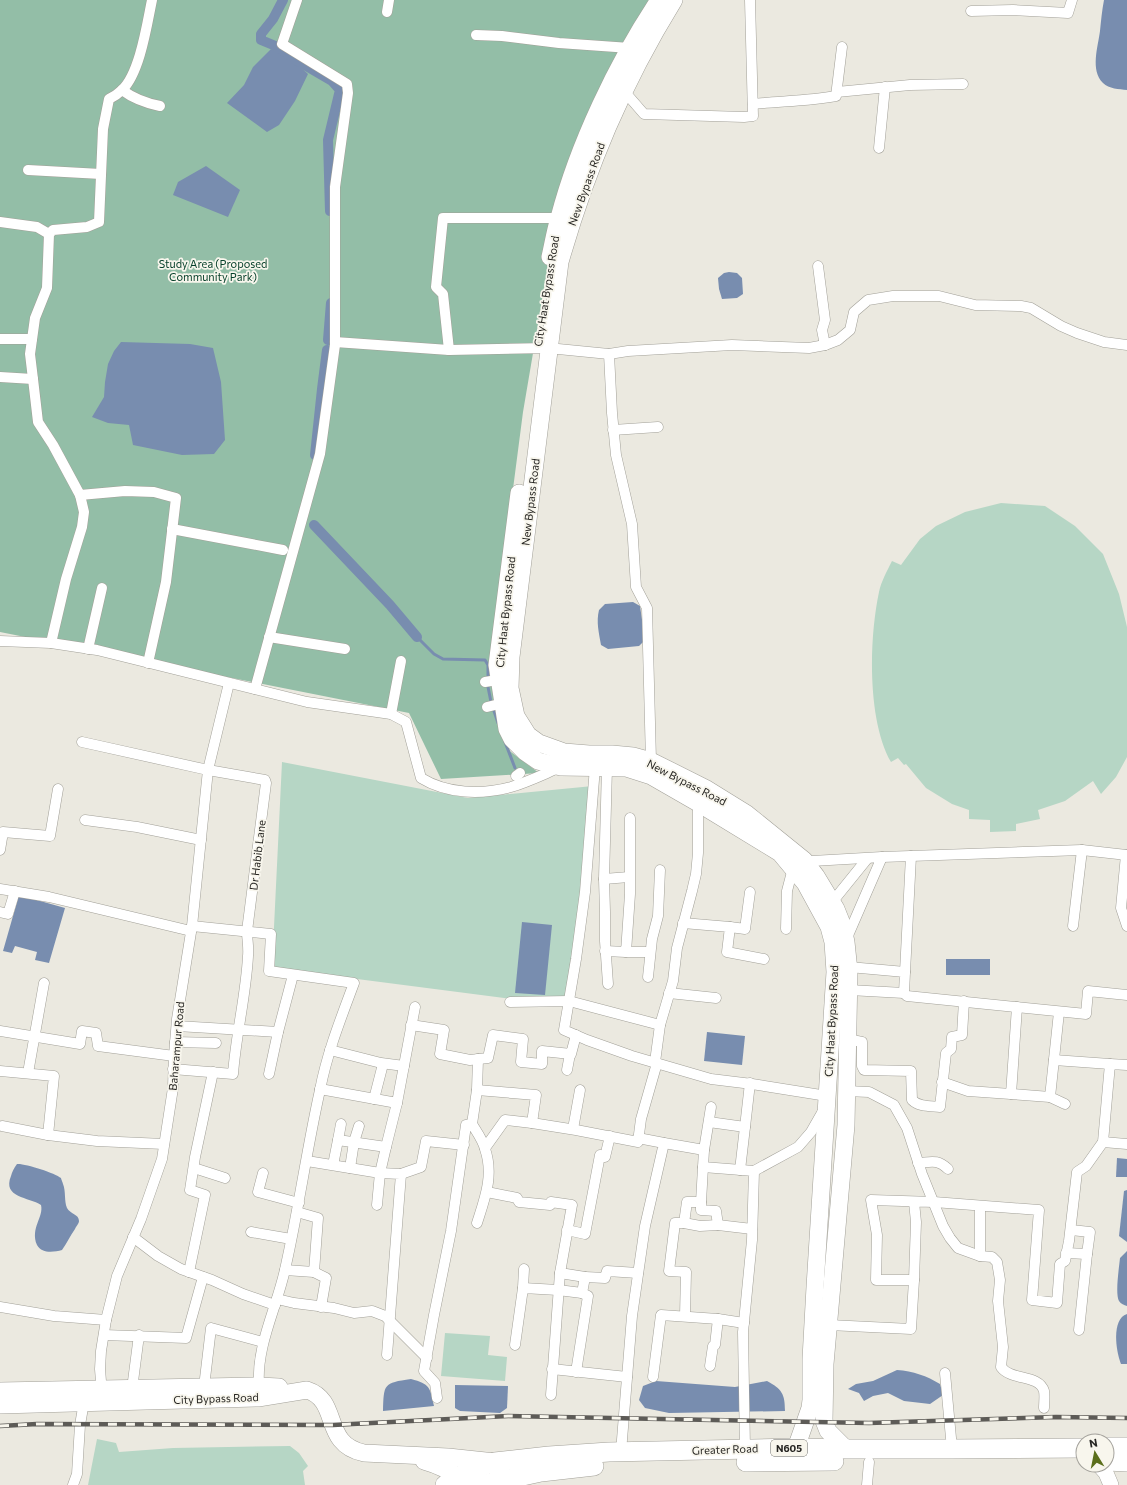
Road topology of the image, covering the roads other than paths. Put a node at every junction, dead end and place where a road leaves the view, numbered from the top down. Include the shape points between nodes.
1 (152, 0) edge
2 (297, 0) edge
3 (390, 0) edge
4 (659, 0) edge
5 (674, 0) edge
6 (750, 0) edge
7 (1072, 0) edge
8 (971, 11) dead end
9 (387, 12) dead end
10 (476, 35) dead end
11 (842, 47) dead end
12 (630, 48) junction
13 (963, 84) dead end
14 (885, 87) junction
15 (122, 90) junction
16 (624, 91) junction
17 (837, 92) junction
18 (753, 104) junction
19 (160, 106) dead end
20 (879, 148) dead end
21 (28, 170) dead end
22 (101, 174) junction
23 (559, 218) junction
24 (0, 222) edge
25 (49, 234) junction
26 (818, 266) dead end
27 (0, 339) edge
28 (32, 339) junction
29 (335, 342) junction
30 (825, 345) junction
31 (1127, 345) edge
32 (542, 348) junction
33 (449, 350) junction
34 (609, 354) junction
35 (0, 377) edge
36 (33, 379) junction
37 (658, 427) dead end
38 (613, 430) junction
39 (80, 495) junction
40 (172, 529) junction
41 (283, 550) dead end
42 (102, 588) dead end
43 (269, 637) junction
44 (0, 641) edge
45 (51, 643) junction
46 (88, 648) junction
47 (345, 649) dead end
48 (400, 661) dead end
49 (148, 663) junction
50 (229, 683) junction
51 (255, 689) junction
52 (391, 714) junction
53 (82, 742) dead end
54 (562, 760) junction
55 (651, 761) junction
56 (601, 767) junction
57 (208, 770) junction
58 (58, 788) dead end
59 (698, 803) junction
60 (630, 818) dead end
61 (85, 820) dead end
62 (201, 840) junction
63 (0, 850) edge
64 (1082, 850) junction
65 (1127, 855) edge
66 (911, 856) junction
67 (882, 857) junction
68 (867, 859) junction
69 (799, 864) junction
70 (660, 870) dead end
71 (630, 877) junction
72 (604, 879) junction
73 (0, 889) edge
74 (16, 891) junction
75 (750, 892) dead end
76 (1125, 892) edge
77 (827, 908) junction
78 (0, 912) edge
79 (683, 924) junction
80 (1073, 926) dead end
81 (1127, 926) edge
82 (730, 927) junction
83 (192, 928) junction
84 (786, 929) dead end
85 (247, 931) junction
86 (846, 942) junction
87 (605, 951) junction
88 (626, 952) junction
89 (650, 952) junction
90 (764, 959) dead end
91 (849, 967) junction
92 (905, 972) junction
93 (294, 975) junction
94 (648, 977) dead end
95 (44, 983) dead end
96 (608, 984) dead end
97 (849, 990) junction
98 (669, 993) junction
99 (904, 993) junction
100 (1127, 995) edge
101 (716, 998) dead end
102 (569, 1001) junction
103 (510, 1002) dead end
104 (964, 1002) junction
105 (415, 1007) dead end
106 (1017, 1007) junction
107 (1059, 1012) junction
108 (411, 1025) junction
109 (660, 1025) junction
110 (176, 1026) junction
111 (239, 1030) junction
112 (0, 1031) edge
113 (278, 1032) junction
114 (576, 1035) junction
115 (34, 1036) junction
116 (847, 1039) junction
117 (175, 1042) junction
118 (216, 1043) dead end
119 (330, 1050) junction
120 (570, 1054) junction
121 (174, 1056) junction
122 (478, 1059) junction
123 (1054, 1060) junction
124 (656, 1062) junction
125 (383, 1064) junction
126 (1110, 1064) junction
127 (1127, 1065) edge
128 (404, 1066) junction
129 (173, 1069) junction
130 (0, 1070) edge
131 (568, 1070) dead end
132 (213, 1072) junction
133 (28, 1073) junction
134 (269, 1074) dead end
135 (942, 1082) junction
136 (750, 1083) junction
137 (320, 1089) junction
138 (477, 1090) junction
139 (580, 1090) dead end
140 (846, 1091) junction
141 (1011, 1094) junction
142 (1050, 1097) junction
143 (374, 1099) junction
144 (826, 1100) junction
145 (397, 1103) junction
146 (1065, 1104) dead end
147 (711, 1107) dead end
148 (709, 1122) junction
149 (532, 1123) junction
150 (341, 1124) dead end
151 (472, 1124) junction
152 (2, 1126) dead end
153 (359, 1126) dead end
154 (745, 1127) junction
155 (573, 1129) junction
156 (48, 1135) junction
157 (610, 1136) junction
158 (638, 1138) junction
159 (338, 1140) junction
160 (354, 1142) junction
161 (1103, 1142) junction
162 (664, 1143) junction
163 (164, 1144) junction
164 (1127, 1144) edge
165 (464, 1145) junction
166 (386, 1147) junction
167 (485, 1148) junction
168 (704, 1150) junction
169 (306, 1161) junction
170 (918, 1163) junction
171 (333, 1165) junction
172 (703, 1167) junction
173 (194, 1168) junction
174 (350, 1168) junction
175 (948, 1169) dead end
176 (740, 1170) junction
177 (754, 1171) junction
178 (263, 1173) dead end
179 (380, 1173) junction
180 (401, 1174) junction
181 (226, 1178) dead end
182 (486, 1192) junction
183 (701, 1202) junction
184 (914, 1202) junction
185 (934, 1202) junction
186 (377, 1205) dead end
187 (980, 1206) junction
188 (298, 1207) junction
189 (477, 1223) dead end
190 (684, 1223) junction
191 (718, 1225) junction
192 (752, 1229) junction
193 (567, 1230) junction
194 (1071, 1230) junction
195 (251, 1232) dead end
196 (133, 1237) junction
197 (291, 1239) junction
198 (1066, 1253) junction
199 (1087, 1254) junction
200 (980, 1256) junction
201 (524, 1269) dead end
202 (285, 1270) junction
203 (189, 1272) junction
204 (314, 1272) junction
205 (560, 1273) junction
206 (638, 1273) junction
207 (203, 1277) junction
208 (585, 1277) junction
209 (914, 1280) junction
210 (523, 1288) junction
211 (558, 1290) junction
212 (582, 1293) junction
213 (276, 1302) junction
214 (0, 1307) edge
215 (321, 1307) junction
216 (685, 1316) junction
217 (718, 1319) junction
218 (106, 1320) junction
219 (390, 1321) junction
220 (744, 1323) junction
221 (828, 1325) junction
222 (1079, 1330) dead end
223 (104, 1335) junction
224 (139, 1335) junction
225 (263, 1342) junction
226 (515, 1345) dead end
227 (387, 1354) dead end
228 (427, 1358) junction
229 (818, 1361) junction
230 (710, 1366) dead end
231 (552, 1369) junction
232 (576, 1372) junction
233 (945, 1373) dead end
234 (653, 1377) dead end
235 (627, 1378) junction
236 (259, 1386) junction
237 (204, 1387) junction
238 (132, 1388) junction
239 (307, 1390) junction
240 (0, 1391) edge
241 (551, 1395) dead end
242 (102, 1396) junction
243 (437, 1398) dead end
244 (84, 1402) junction
245 (0, 1405) edge
246 (1044, 1408) dead end
247 (1115, 1447) edge
248 (1127, 1447) edge
249 (796, 1448) junction
250 (1075, 1448) edge
251 (745, 1449) junction
252 (846, 1449) junction
253 (952, 1449) junction
254 (622, 1452) junction
255 (396, 1455) junction
256 (1075, 1460) edge
257 (1115, 1461) edge
258 (495, 1462) junction
259 (869, 1462) junction
260 (1127, 1462) edge
261 (1106, 1473) edge
262 (541, 1478) edge
263 (458, 1482) edge
264 (489, 1483) edge
265 (73, 1485) edge
266 (867, 1485) edge
267 (1111, 1485) edge

1 - 15 street via 144,43 131,78
2 - 29 street via 282,44 347,84 336,187
3 - 9 street
4 - 12 main road, City Haat Bypass Road
5 - 16 main road, New Bypass Road
6 - 18 street
7 - 8 street via 1068,13
10 - 12 street
11 - 17 street
12 - 23 main road, City Haat Bypass Road via 601,105 575,169
13 - 14 street
14 - 17 street
14 - 20 street
15 - 19 street via 132,98
15 - 22 street via 109,100 103,129
16 - 18 street via 644,114 744,117 754,116
16 - 32 main road, New Bypass Road via 588,173 572,218
17 - 18 street via 836,96 813,100
21 - 22 street
22 - 25 street via 99,222 87,227 53,230
23 - 32 main road, City Haat Bypass Road via 550,259
23 - 33 street via 443,218 436,287 443,294
24 - 25 street via 37,227
25 - 28 street via 47,288 35,318
26 - 30 street via 825,320 822,330
27 - 28 street
28 - 36 street via 30,354
29 - 33 street
29 - 43 street via 320,454
30 - 31 street via 838,340 850,330 854,312 868,300 893,296 939,296 975,305 1031,308 1078,333 1104,342
30 - 34 street via 809,348 732,345
32 - 33 street
32 - 34 street
32 - 54 main road, New Bypass Road via 510,688 516,716 528,735
34 - 38 street
35 - 36 street
36 - 39 street via 38,422
37 - 38 street
38 - 55 street via 616,455 632,524 636,587 646,608
39 - 40 street via 139,491 176,498
39 - 45 street via 84,512 83,522
40 - 41 street
40 - 49 street via 166,582
42 - 46 street
43 - 47 street
43 - 51 street
44 - 45 street
45 - 46 street
46 - 49 street
48 - 52 street
49 - 50 street
50 - 51 street
50 - 57 street, Baharampur Road
51 - 52 street via 307,702
52 - 54 street via 406,722 421,778 443,788 481,791 512,787
53 - 57 street
54 - 55 main road, New Bypass Road via 589,754 612,754
54 - 56 main road, City Haat Bypass Road
55 - 69 main road, New Bypass Road via 705,788 747,814
56 - 59 main road, City Haat Bypass Road via 626,768 651,776
56 - 72 street
56 - 102 street
57 - 62 street, Baharampur Road
57 - 85 street, Dr Habib Lane via 265,780 266,783
58 - 63 street via 50,836 3,832
59 - 69 main road, City Haat Bypass Road
59 - 79 street via 698,860
60 - 71 street
61 - 62 street via 137,826
62 - 83 street, Baharampur Road
64 - 65 street
64 - 66 street
64 - 80 street
65 - 76 street
66 - 67 street
66 - 92 street
67 - 68 street
67 - 86 street
68 - 69 street via 812,861
68 - 77 street
69 - 77 main road, City Haat Bypass Road via 816,876
69 - 84 street via 787,891
70 - 89 street via 658,916
71 - 72 street
71 - 88 street
72 - 87 street
73 - 74 street
74 - 78 street via 8,914
74 - 83 street
75 - 82 street via 745,929
76 - 81 street via 1121,908
77 - 86 main road, City Haat Bypass Road via 836,909
77 - 144 main road, City Haat Bypass Road via 835,972
79 - 82 street
79 - 98 street
82 - 90 street via 727,952
83 - 85 street
83 - 110 street, Baharampur Road
85 - 93 street via 271,934 269,971
85 - 111 street, Dr Habib Lane via 248,955
86 - 91 main road, City Haat Bypass Road
87 - 88 street
87 - 96 street
88 - 89 street
89 - 94 street
91 - 92 street
91 - 97 main road, City Haat Bypass Road
92 - 99 street
93 - 113 street
93 - 119 street via 354,983
95 - 115 street
97 - 99 street
97 - 116 main road, City Haat Bypass Road
98 - 101 street
98 - 109 street
99 - 104 street via 907,996
100 - 107 street via 1088,991 1086,1014
102 - 103 street
102 - 109 street
102 - 114 street via 564,1030
104 - 106 street
104 - 135 street via 962,1035 952,1037 951,1049 946,1053
105 - 108 street
106 - 107 street
106 - 141 street
107 - 123 street
108 - 122 street via 444,1030 440,1054 470,1060
108 - 128 street
109 - 124 street
110 - 111 street
110 - 117 street, Baharampur Road
111 - 113 street
111 - 132 street, Dr Habib Lane via 235,1044 233,1074
112 - 115 street
113 - 134 street
114 - 120 street
114 - 124 street
115 - 121 street via 80,1044 82,1031 96,1033 98,1046
115 - 133 street
116 - 135 street via 862,1042 864,1070 911,1072 912,1100 916,1104 940,1107
116 - 140 main road, City Haat Bypass Road
117 - 118 street
117 - 121 street, Baharampur Road
119 - 125 street
119 - 137 street
120 - 122 street via 542,1051 542,1064 521,1062 523,1039 493,1036 488,1058
120 - 131 street
121 - 129 street, Baharampur Road
122 - 138 street
123 - 126 street
123 - 142 street
124 - 136 street via 711,1079
124 - 158 street
125 - 128 street
125 - 143 street
126 - 127 street
126 - 161 street
128 - 145 street
129 - 132 street
129 - 163 street, Baharampur Road via 171,1104
130 - 133 street
132 - 173 street
133 - 156 street via 54,1076
135 - 141 street via 968,1091
136 - 144 street
136 - 154 street
137 - 143 street
137 - 169 street
138 - 149 street via 536,1095
138 - 151 street
139 - 155 street
140 - 170 street via 869,1092 894,1105 906,1128
140 - 221 main road, City Haat Bypass Road via 845,1137
141 - 142 street
142 - 146 street
143 - 145 street
144 - 177 street via 812,1132 798,1147
144 - 229 main road, City Haat Bypass Road
145 - 166 street
147 - 148 street
148 - 154 street
148 - 168 street
149 - 155 street
149 - 167 street via 505,1120
150 - 159 street
151 - 165 street via 466,1125
151 - 167 street
152 - 156 street
153 - 160 street
154 - 176 street
155 - 157 street
156 - 163 street via 97,1141
157 - 158 street via 638,1142
157 - 193 street via 605,1157 600,1155 586,1234
158 - 162 street
159 - 160 street
159 - 171 street
160 - 166 street
160 - 174 street
161 - 164 street
161 - 194 street via 1086,1166 1077,1172
162 - 168 street
162 - 206 street via 645,1226
163 - 196 street, Baharampur Road via 155,1182
165 - 180 street via 426,1141 421,1167
165 - 228 street
166 - 179 street
167 - 182 street via 489,1171
168 - 172 street
169 - 171 street
169 - 188 street
170 - 175 street via 936,1161
170 - 185 street
171 - 174 street
172 - 176 street
172 - 183 street
173 - 181 street
173 - 203 street via 190,1190 205,1195
174 - 179 street
176 - 177 street
177 - 192 street
178 - 188 street via 258,1192
179 - 180 street
179 - 186 street
180 - 219 street
182 - 189 street
182 - 193 street via 517,1198 518,1202 550,1206 551,1202 572,1205
183 - 190 street via 688,1202
183 - 191 street via 701,1210 716,1211
184 - 185 street
184 - 209 street
184 - 209 street via 871,1200 877,1235 876,1280
185 - 187 street
185 - 200 street via 943,1226 958,1248
187 - 198 street via 1038,1210 1032,1300 1057,1303 1060,1264 1065,1261
187 - 200 street
188 - 197 street
188 - 204 street via 318,1218
190 - 191 street via 700,1226
190 - 216 street via 675,1223 669,1271 686,1272
191 - 192 street
192 - 220 street
193 - 205 street
194 - 198 street
194 - 199 street via 1090,1232
195 - 197 street
196 - 203 street via 158,1256
196 - 218 street, Baharampur Road via 117,1276
197 - 202 street
198 - 199 street
199 - 222 street
200 - 246 street via 992,1257 997,1262 1003,1347 1001,1367 1004,1372 1036,1381 1044,1392
201 - 210 street
202 - 204 street
202 - 213 street
203 - 207 street
204 - 215 street via 326,1278
205 - 208 street
205 - 211 street
206 - 208 street via 607,1271 605,1278
206 - 235 street
207 - 213 street via 243,1294
207 - 224 street via 186,1338
208 - 212 street
209 - 221 street via 911,1329
210 - 211 street
210 - 226 street
211 - 212 street
211 - 231 street
212 - 232 street via 588,1296
213 - 215 street
213 - 225 street
214 - 218 street via 54,1316
215 - 219 street via 354,1313 372,1311
216 - 217 street
216 - 234 street via 661,1314
217 - 220 street
217 - 230 street
218 - 223 street, Baharampur Road
219 - 227 street
219 - 228 street
220 - 251 street
221 - 229 main road, City Haat Bypass Road
223 - 224 street
223 - 242 street, Baharampur Road via 100,1369
224 - 238 street
225 - 236 street via 258,1371
225 - 237 street via 211,1328
228 - 243 street via 424,1371 435,1383
229 - 249 main road via 810,1408
229 - 252 main road via 824,1422 828,1431
231 - 232 street
231 - 241 street
232 - 235 street
233 - 253 street
235 - 254 street
236 - 237 main road
236 - 239 main road
237 - 238 main road
238 - 242 main road
239 - 242 main road, City Bypass Road via 258,1398
239 - 255 main road via 320,1397 337,1437 346,1446 364,1453
240 - 242 main road
242 - 244 main road, City Bypass Road
244 - 245 main road, City Bypass Road
244 - 265 street via 77,1474
247 - 248 highway
249 - 251 highway, Greater Road / N605
249 - 252 highway, Greater Road / N605
250 - 253 highway, Greater Road / N605
251 - 254 highway, Greater Road / N605
252 - 253 highway, Greater Road / N605
254 - 258 highway, Greater Road / N605
255 - 258 main road
255 - 263 main road via 434,1464
256 - 259 highway, Greater Road / N605
257 - 260 highway
258 - 263 highway, Greater Road / N605
258 - 264 main road via 499,1471
259 - 262 highway, Greater Road / N605 via 608,1465
259 - 266 street
261 - 267 main road
262 - 264 highway, Greater Road / N605

